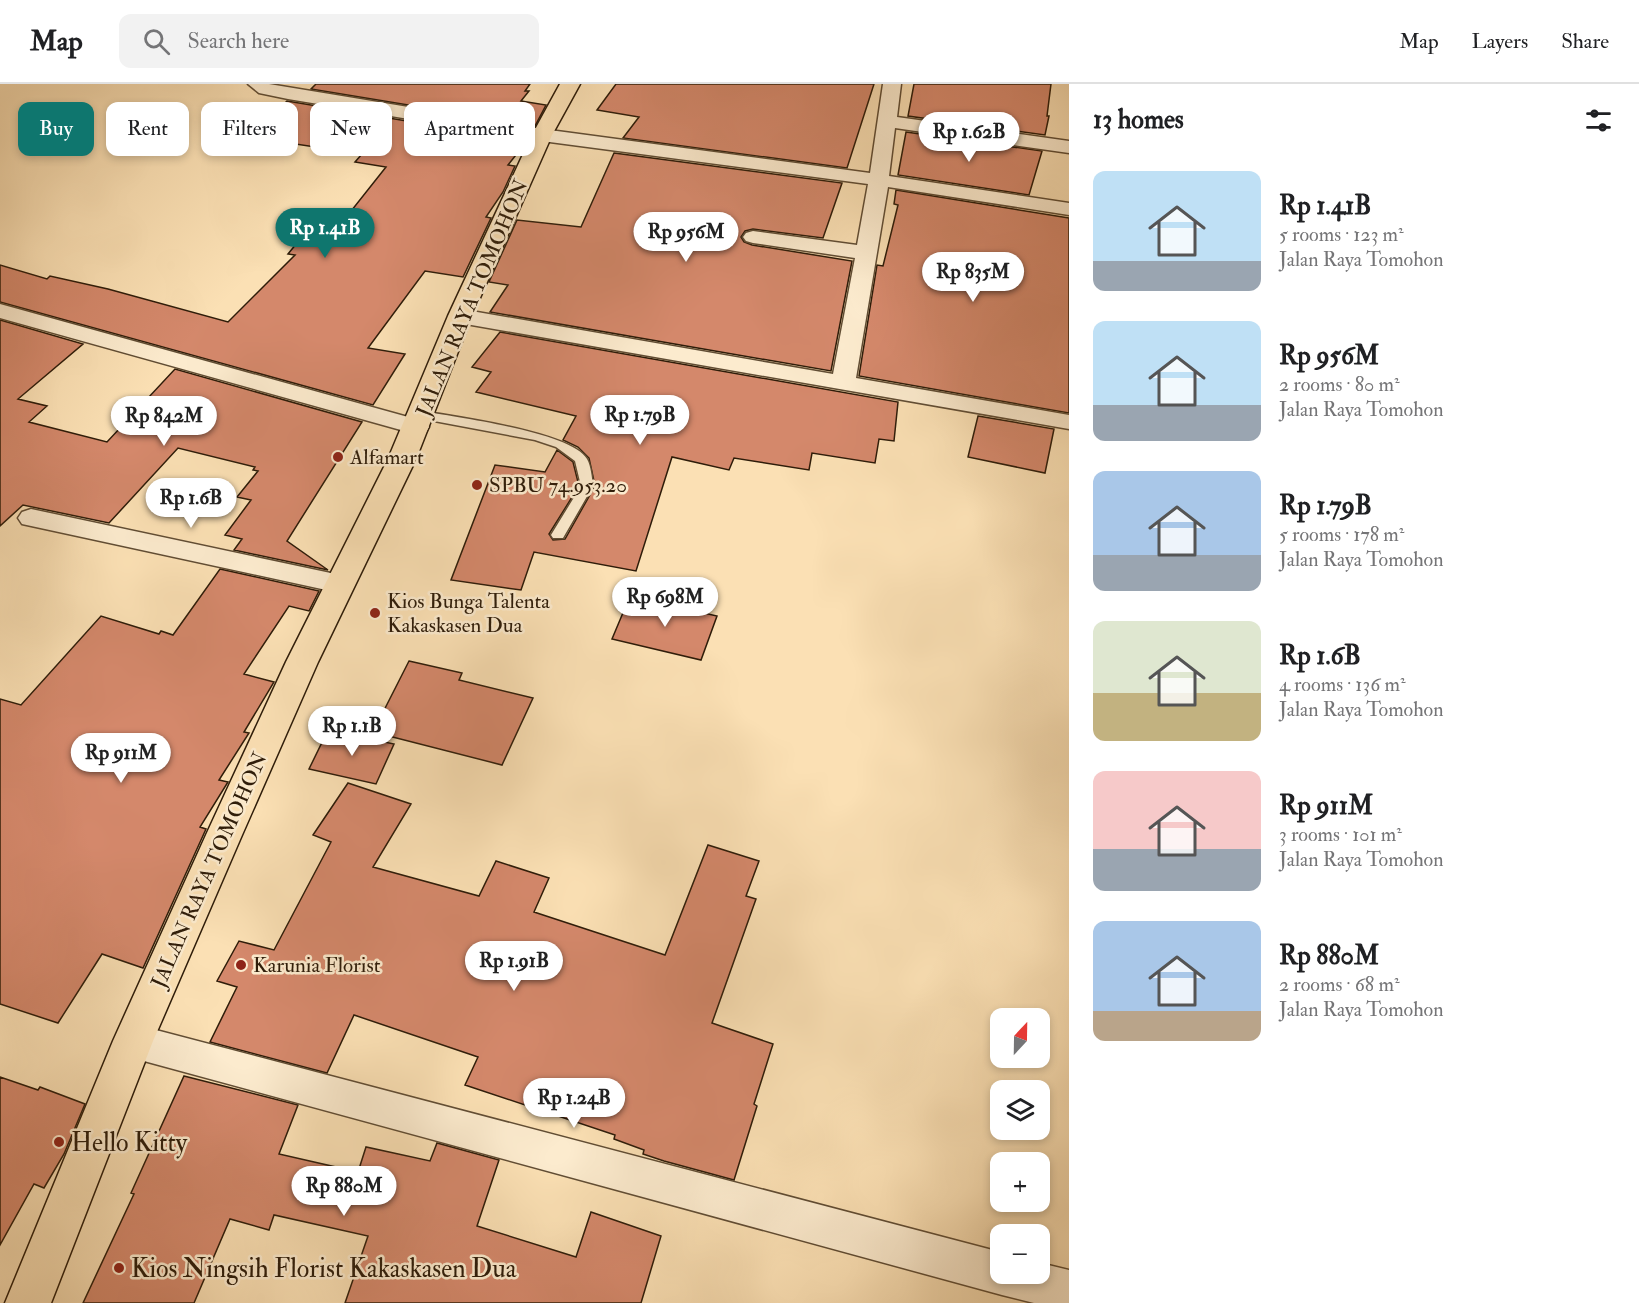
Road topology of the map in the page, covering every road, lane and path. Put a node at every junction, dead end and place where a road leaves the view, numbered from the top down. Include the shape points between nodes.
1 (257, 84) edge
2 (570, 84) edge
3 (892, 84) edge
4 (888, 121) junction
5 (542, 135) junction
6 (1069, 147) edge
7 (879, 180) junction
8 (1069, 208) edge
9 (753, 237) dead end
10 (866, 253) junction
11 (0, 311) edge
12 (460, 316) junction
13 (843, 383) junction
14 (419, 421) junction
15 (1069, 422) edge
16 (32, 518) dead end
17 (558, 535) dead end
18 (340, 584) junction
19 (133, 1041) junction
20 (990, 1270) edge
21 (1043, 1284) edge
22 (1069, 1291) edge
23 (28, 1303) edge

1 - 5 street via 288,94
2 - 5 highway, JALAN RAYA TOMOHON
3 - 4 street
4 - 6 street
4 - 7 street
5 - 7 street
5 - 12 highway, JALAN RAYA TOMOHON
7 - 8 street
7 - 10 street
9 - 10 street
10 - 13 street
11 - 14 street
12 - 13 street
12 - 14 highway, JALAN RAYA TOMOHON
13 - 15 street
14 - 17 lane via 537,437 560,444 581,459 587,486
14 - 18 highway, JALAN RAYA TOMOHON
16 - 18 street
18 - 19 highway, JALAN RAYA TOMOHON
19 - 20 street
19 - 23 highway, JALAN RAYA TOMOHON
21 - 22 street

